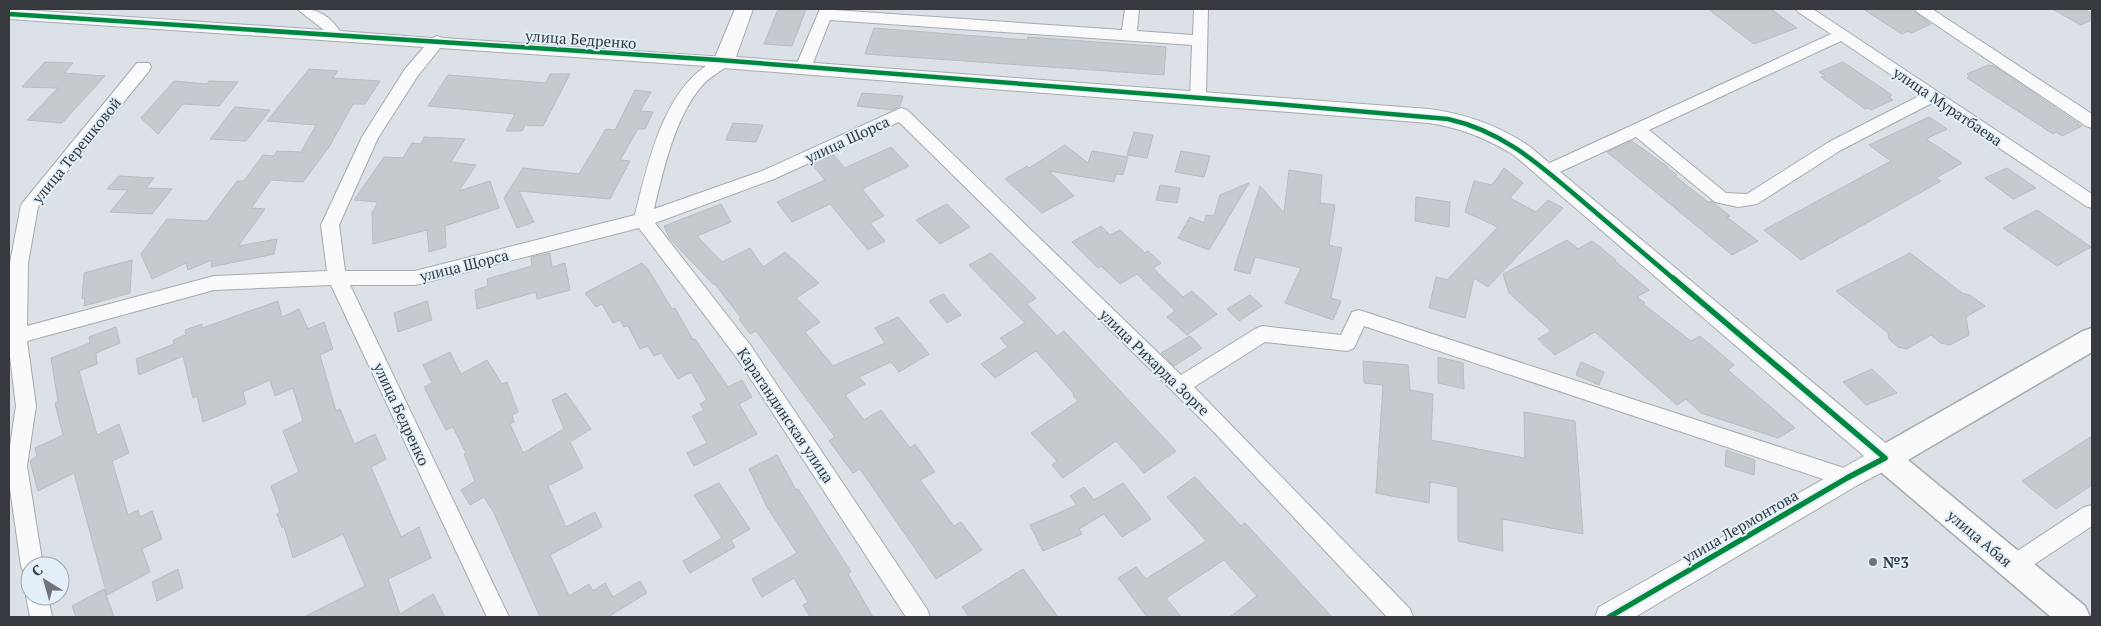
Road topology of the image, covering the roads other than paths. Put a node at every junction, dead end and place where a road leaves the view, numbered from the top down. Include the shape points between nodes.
1 (304, 9) edge
2 (744, 9) edge
3 (966, 9) edge
4 (1132, 9) edge
5 (1201, 9) edge
6 (1803, 9) edge
7 (1932, 11) edge
8 (826, 12) edge
9 (61, 13) edge
10 (9, 14) edge
11 (963, 24) junction
12 (334, 35) junction
13 (1129, 35) junction
14 (1842, 35) junction
15 (1200, 41) junction
16 (437, 42) junction
17 (723, 62) junction
18 (143, 68) dead end
19 (803, 68) junction
20 (1932, 96) junction
21 (1198, 97) junction
22 (901, 114) joint
23 (2092, 122) edge
24 (1638, 129) junction
25 (1547, 171) junction
26 (2092, 202) edge
27 (643, 220) junction
28 (337, 278) junction
29 (13, 338) edge
30 (2092, 339) edge
31 (1179, 386) junction
32 (1885, 458) junction
33 (1847, 478) junction
34 (2092, 514) edge
35 (30, 556) edge
36 (2013, 566) junction
37 (498, 617) edge
38 (919, 617) edge
39 (1402, 617) edge
40 (1609, 617) edge
41 (2074, 617) edge

1 - 12 street via 328,25
2 - 17 street
3 - 11 street
4 - 13 street
5 - 15 street
6 - 14 street, улица Муратбаева
7 - 23 street
8 - 11 street
8 - 19 street
9 - 10 street
9 - 12 street
11 - 13 street
12 - 16 street
13 - 15 street
14 - 20 street, улица Муратбаева
14 - 24 street
15 - 21 street
16 - 17 street, улица Бедренко
16 - 28 street, улица Бедренко via 412,73 370,137 330,224
17 - 19 street
17 - 27 street via 695,83 681,104 658,165
18 - 29 street, улица Терешковой via 30,205 19,263
19 - 21 street
20 - 24 street via 1835,146 1751,200 1738,202 1721,198
20 - 26 street, улица Муратбаева
21 - 25 street via 1459,120 1502,137
22 - 27 street, улица Щорса via 768,175
22 - 31 street, улица Рихарда Зорге
24 - 25 street
25 - 32 street
27 - 28 street, улица Щорса via 415,278
27 - 38 street, Карагандинская улица via 744,352
28 - 29 street, улица Щорса via 214,283
28 - 37 street, улица Бедренко
29 - 35 street, улица Терешковой via 26,406 17,466
30 - 32 main road, улица Лермонтова
31 - 33 street via 1262,334 1347,343 1358,317
31 - 39 street, улица Рихарда Зорге
32 - 33 street, улица Лермонтова
32 - 36 main road, улица Абая
33 - 40 street, улица Лермонтова
34 - 36 street
36 - 41 main road, улица Абая

